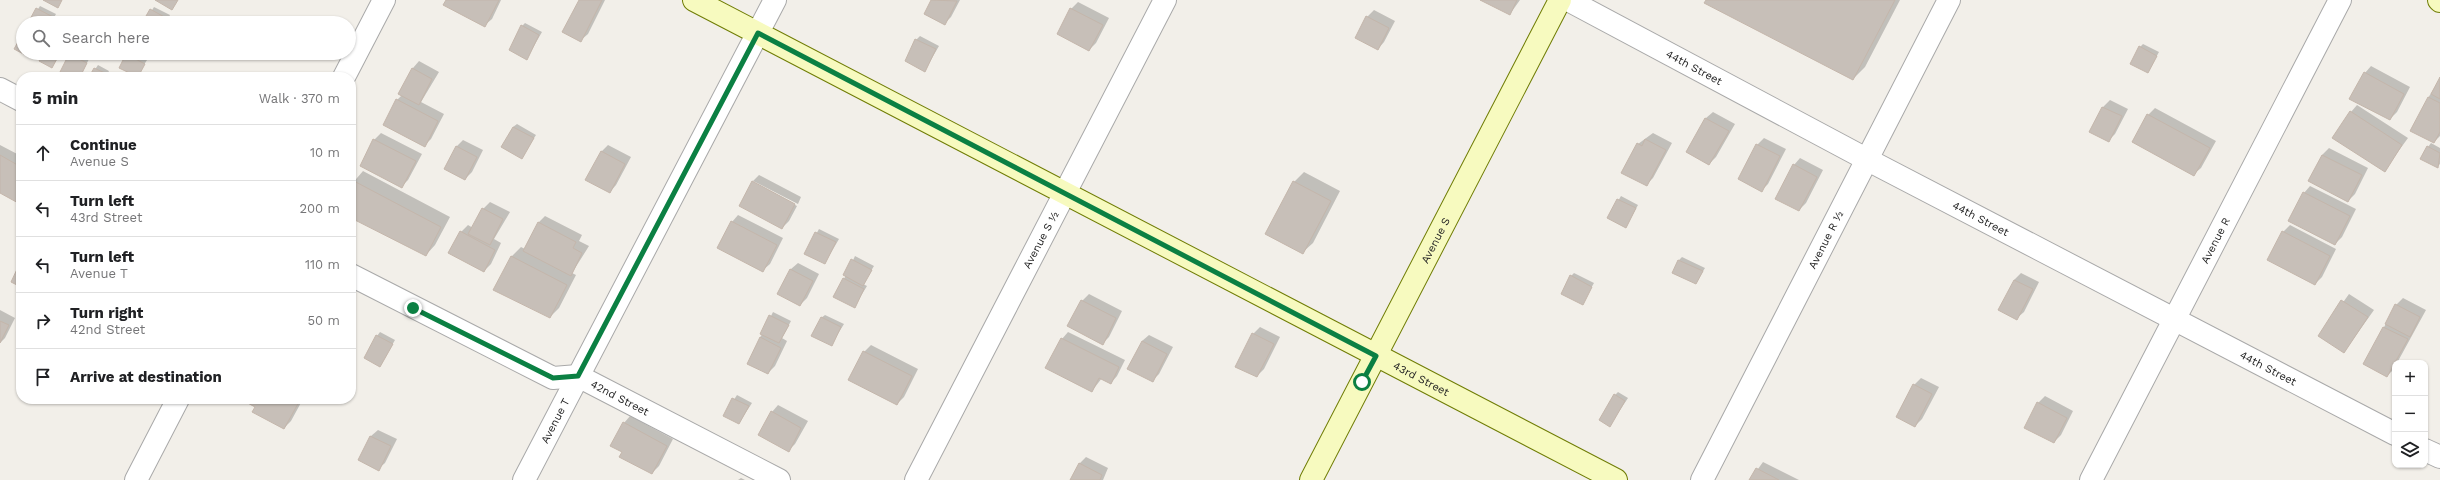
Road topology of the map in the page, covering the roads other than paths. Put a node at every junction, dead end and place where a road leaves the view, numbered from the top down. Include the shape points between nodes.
1 (384, 0) edge
2 (694, 0) edge
3 (775, 0) edge
4 (1165, 0) edge
5 (1560, 0) edge
6 (1568, 0) edge
7 (1949, 0) edge
8 (2340, 0) edge
9 (758, 33) junction
10 (356, 54) edge
11 (353, 60) edge
12 (347, 72) edge
13 (0, 89) edge
14 (16, 97) edge
15 (1868, 160) junction
16 (1065, 193) junction
17 (356, 278) edge
18 (2174, 319) junction
19 (1376, 356) junction
20 (578, 376) junction
21 (175, 404) edge
22 (2392, 432) edge
23 (2428, 452) edge
24 (2440, 458) edge
25 (136, 480) edge
26 (524, 480) edge
27 (779, 480) edge
28 (916, 480) edge
29 (1312, 480) edge
30 (1616, 480) edge
31 (1702, 480) edge
32 (2091, 480) edge

1 - 10 street
2 - 9 street, 43rd Street
3 - 9 street, Avenue T
4 - 16 street, Avenue S ½
5 - 19 street, Avenue S
6 - 15 street, 44th Street
7 - 15 street, Avenue R ½
8 - 18 street, Avenue R
9 - 16 street, 43rd Street
9 - 20 street, Avenue T
11 - 12 street
13 - 14 street
15 - 18 street, 44th Street
15 - 31 street, Avenue R ½
16 - 19 street, 43rd Street
16 - 28 street, Avenue S ½
17 - 20 street, 42nd Street via 553,378
18 - 22 street, 44th Street
18 - 32 street, Avenue R
19 - 29 street, Avenue S
19 - 30 street, 43rd Street
20 - 26 street, Avenue T
20 - 27 street, 42nd Street
21 - 25 street
23 - 24 street

